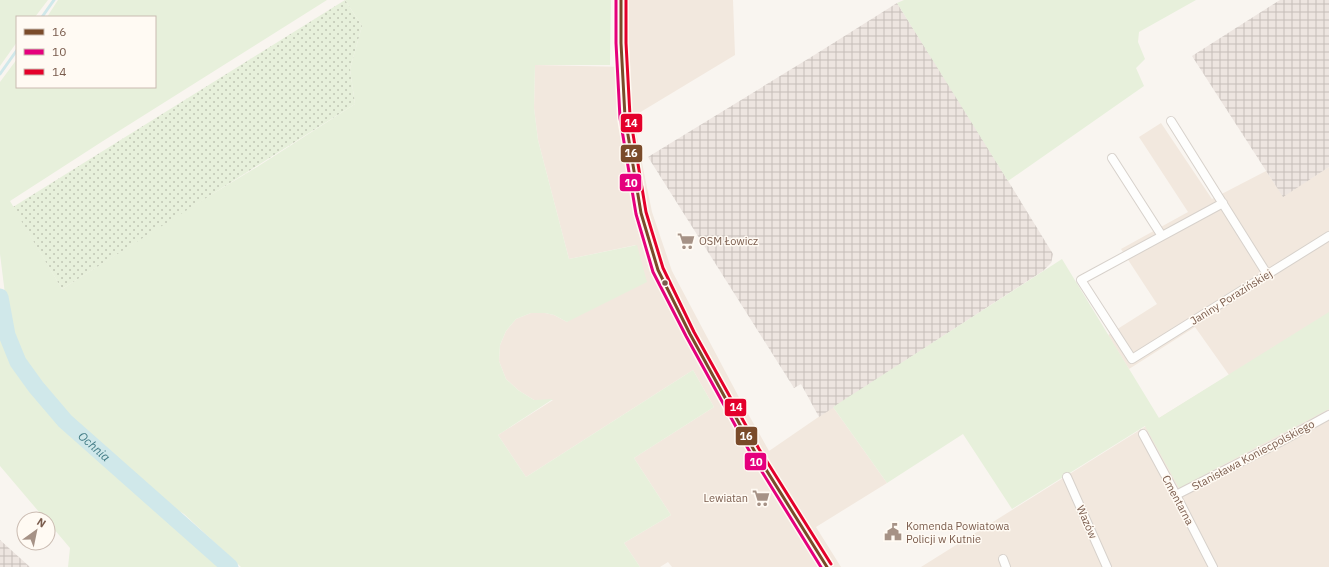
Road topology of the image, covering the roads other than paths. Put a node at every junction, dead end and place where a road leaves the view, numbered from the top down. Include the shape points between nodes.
1 (621, 0) edge
2 (1171, 121) dead end
3 (1112, 158) dead end
4 (1222, 203) junction
5 (1162, 236) junction
6 (1329, 236) edge
7 (1268, 274) junction
8 (1329, 415) edge
9 (1143, 434) dead end
10 (1067, 477) dead end
11 (1176, 495) junction
12 (1003, 559) dead end
13 (827, 567) edge
14 (1006, 567) edge
15 (1107, 567) edge
16 (1213, 567) edge

1 - 13 street via 624,117 641,213 658,270 755,452
2 - 4 street
3 - 5 street
4 - 5 street
4 - 7 street
5 - 7 street, Janiny Porazińskiej via 1081,280 1132,359
6 - 7 street, Janiny Porazińskiej
8 - 11 street, Stanisława Koniecpolskiego
9 - 11 street, Cmentarna
10 - 15 street, Wazów
11 - 16 street, Cmentarna
12 - 14 street

